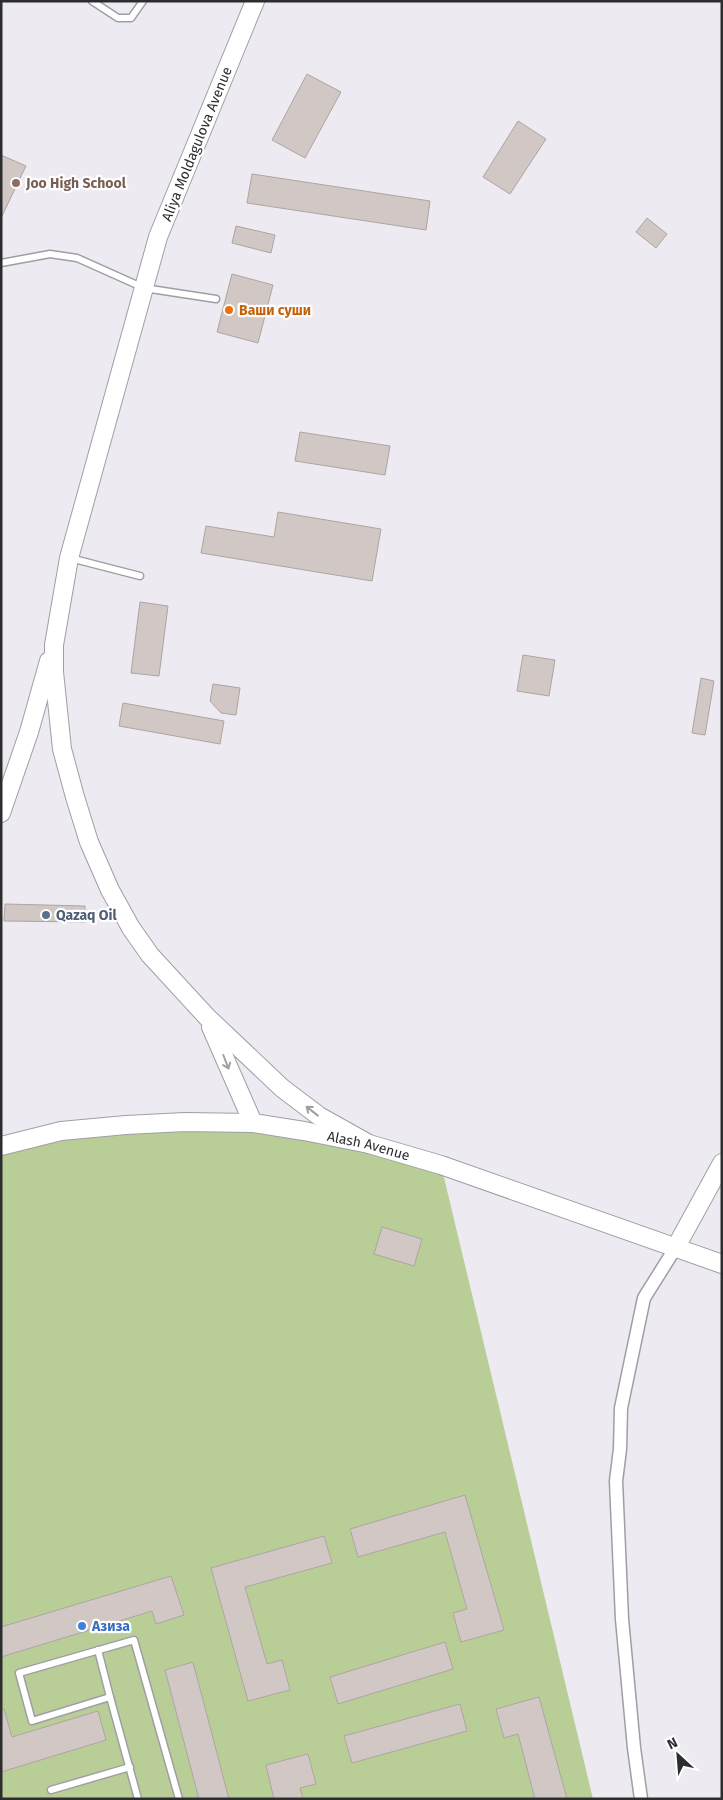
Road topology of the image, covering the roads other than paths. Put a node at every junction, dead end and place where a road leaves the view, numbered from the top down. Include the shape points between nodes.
1 (92, 1) edge
2 (143, 1) edge
3 (255, 1) edge
4 (1, 263) edge
5 (144, 288) junction
6 (216, 299) dead end
7 (69, 558) junction
8 (140, 576) dead end
9 (54, 644) junction
10 (1, 813) edge
11 (206, 1018) junction
12 (253, 1123) junction
13 (369, 1144) junction
14 (1, 1146) edge
15 (722, 1163) edge
16 (676, 1247) junction
17 (722, 1264) edge
18 (98, 1650) junction
19 (110, 1696) junction
20 (130, 1767) junction
21 (51, 1790) dead end
22 (138, 1799) edge
23 (179, 1799) edge
24 (641, 1799) edge

1 - 2 lane via 118,18 131,18
3 - 5 main road, Aliya Moldagulova Avenue via 158,237
4 - 5 lane via 50,254 77,258
5 - 6 lane
5 - 7 main road, Aliya Moldagulova Avenue
7 - 8 lane
7 - 9 main road, Aliya Moldagulova Avenue
9 - 10 main road
9 - 11 main road via 62,749 89,842 131,928 150,955
11 -> 12 main road
13 -> 11 main road via 319,1116 282,1088
12 - 13 main road, Alash Avenue
12 - 14 main road, Alash Avenue via 126,1125 61,1131
13 - 16 main road, Alash Avenue via 441,1164
15 - 16 main road
16 - 17 main road, Alash Avenue
16 - 24 street via 644,1298 621,1408 616,1481 622,1619
18 - 19 lane
18 - 19 lane via 19,1673 32,1721
18 - 23 lane via 134,1640
19 - 20 lane
20 - 21 lane
20 - 22 lane

